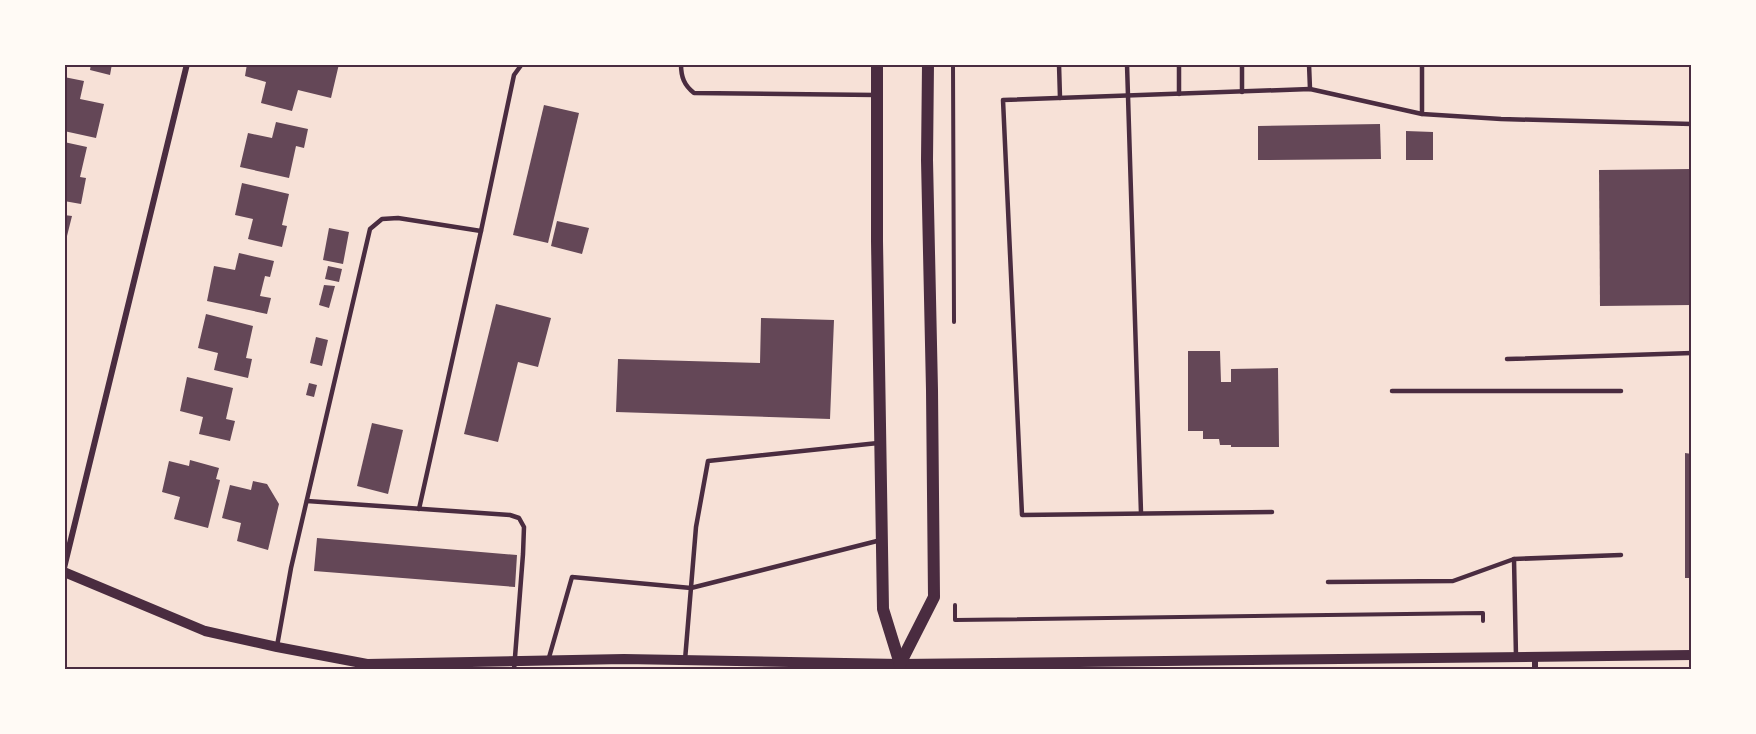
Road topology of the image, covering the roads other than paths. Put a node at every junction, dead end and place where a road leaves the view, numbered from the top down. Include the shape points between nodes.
1 (187, 64) edge
2 (522, 64) edge
3 (681, 64) edge
4 (877, 64) edge
5 (928, 64) edge
6 (1059, 64) edge
7 (1127, 64) edge
8 (1179, 64) edge
9 (1242, 64) edge
10 (1309, 64) edge
11 (1422, 64) edge
12 (1310, 90) junction
13 (1242, 92) junction
14 (1179, 94) junction
15 (876, 95) junction
16 (1128, 96) junction
17 (1060, 98) junction
18 (1422, 114) junction
19 (1692, 124) edge
20 (482, 231) junction
21 (1692, 353) edge
22 (1507, 359) dead end
23 (1392, 391) dead end
24 (1621, 391) dead end
25 (880, 443) junction
26 (307, 501) junction
27 (419, 509) junction
28 (1272, 512) dead end
29 (1141, 513) junction
30 (882, 540) junction
31 (1621, 555) dead end
32 (1514, 559) junction
33 (64, 570) edge
34 (1328, 582) dead end
35 (691, 588) junction
36 (277, 648) junction
37 (1692, 655) edge
38 (1516, 657) junction
39 (1535, 657) junction
40 (685, 660) junction
41 (548, 661) junction
42 (514, 665) edge
43 (1112, 666) edge
44 (900, 667) edge
45 (1535, 669) edge

1 - 33 street
2 - 20 lane via 514,75
3 - 15 lane via 685,86 694,93
4 - 15 main road
5 - 44 main road via 934,597
6 - 17 lane
7 - 16 lane
8 - 14 lane
9 - 13 lane
10 - 12 lane
11 - 18 lane
12 - 13 lane
12 - 18 lane
13 - 14 lane
14 - 16 lane
15 - 25 main road
16 - 17 lane
16 - 29 lane
17 - 29 lane via 1003,100 1022,514
18 - 19 lane
20 - 26 lane via 398,218 382,219 370,229
20 - 27 lane
21 - 22 lane
23 - 24 lane
25 - 30 main road
25 - 35 lane via 708,461 696,527
26 - 27 lane
26 - 36 lane
27 - 42 lane via 510,514 519,518 524,527
28 - 29 lane
30 - 35 lane
30 - 44 main road via 883,609
31 - 32 lane
32 - 34 lane via 1453,581
32 - 38 lane
33 - 36 street via 205,631
35 - 40 lane
35 - 41 lane via 572,577
36 - 42 street via 367,664
37 - 39 street
38 - 39 street
38 - 43 street
39 - 45 street
40 - 41 street
40 - 44 street
41 - 42 street
43 - 44 street

